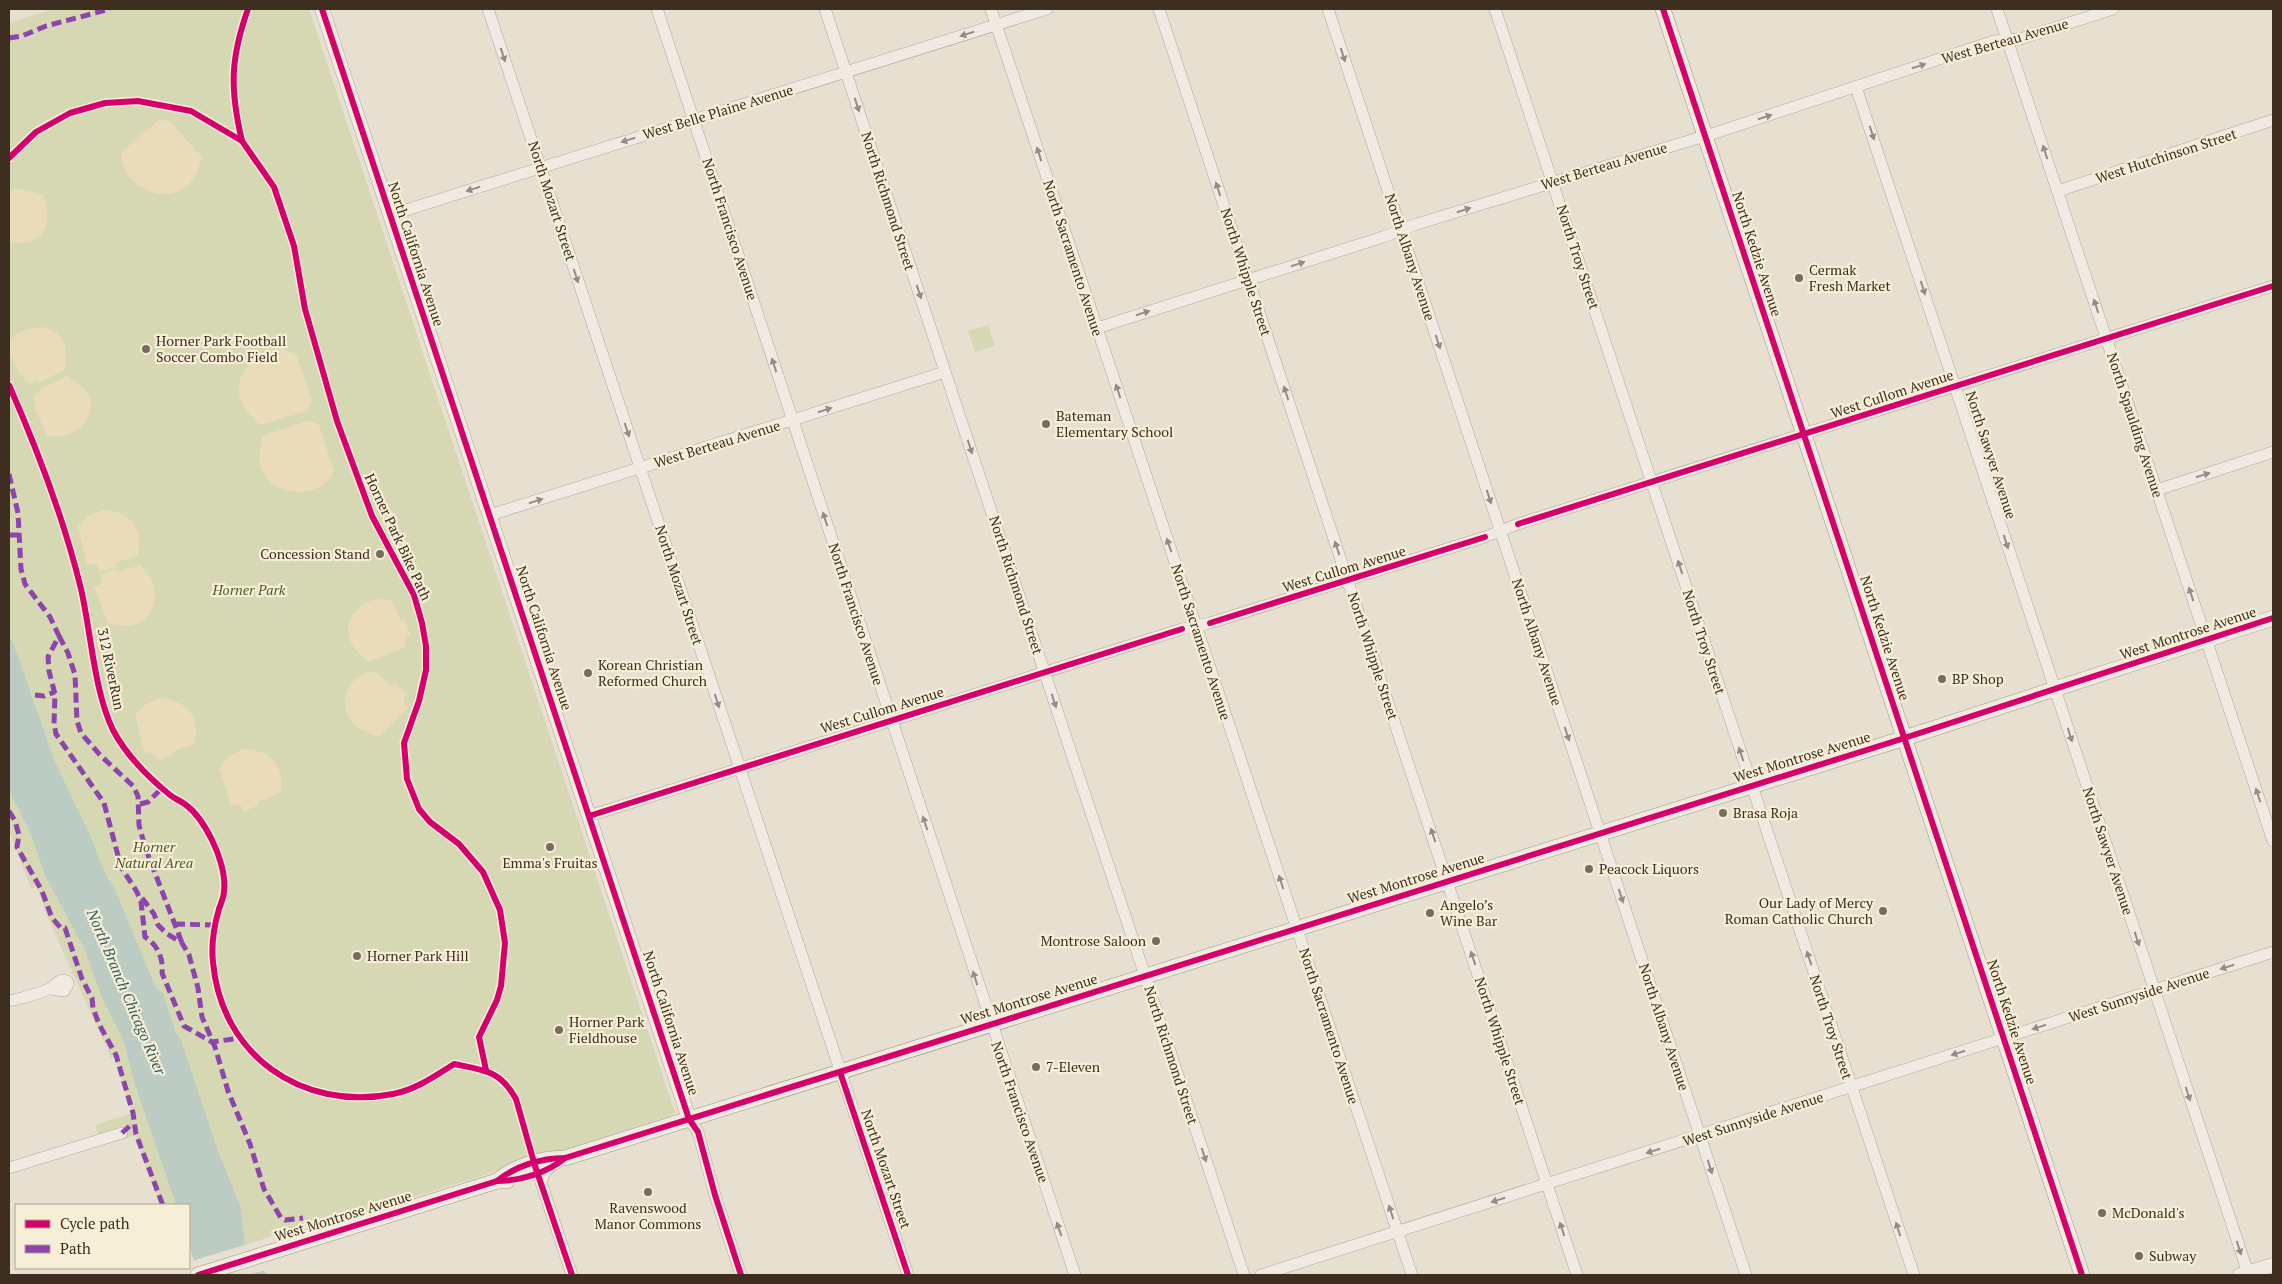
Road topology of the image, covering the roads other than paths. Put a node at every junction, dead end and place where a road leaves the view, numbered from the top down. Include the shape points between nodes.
1 (322, 9) edge
2 (488, 9) edge
3 (658, 9) edge
4 (825, 9) edge
5 (991, 9) edge
6 (1047, 9) edge
7 (1158, 9) edge
8 (1328, 9) edge
9 (1495, 9) edge
10 (1663, 9) edge
11 (1998, 9) edge
12 (2112, 9) edge
13 (996, 24) junction
14 (2008, 40) junction
15 (846, 72) junction
16 (1856, 87) junction
17 (694, 119) junction
18 (2273, 120) edge
19 (1704, 136) junction
20 (541, 167) junction
21 (1553, 182) junction
22 (2058, 191) junction
23 (390, 215) junction
24 (1401, 230) junction
25 (1249, 280) junction
26 (2273, 286) edge
27 (1097, 328) junction
28 (2107, 339) junction
29 (945, 372) junction
30 (1956, 386) junction
31 (792, 420) junction
32 (1804, 435) junction
33 (2273, 452) edge
34 (640, 468) junction
35 (1652, 482) junction
36 (2157, 490) junction
37 (490, 515) junction
38 (1500, 531) junction
39 (1348, 580) junction
40 (2273, 618) edge
41 (1196, 626) junction
42 (2206, 640) junction
43 (1044, 672) junction
44 (2055, 689) junction
45 (891, 720) junction
46 (1904, 738) junction
47 (739, 768) junction
48 (1752, 786) junction
49 (589, 816) junction
50 (1600, 833) junction
51 (2273, 841) edge
52 (1448, 881) junction
53 (1296, 928) junction
54 (2273, 952) edge
55 (1145, 976) junction
56 (51, 989) dead end
57 (2154, 990) junction
58 (9, 1001) edge
59 (990, 1024) junction
60 (2004, 1039) junction
61 (840, 1072) junction
62 (1851, 1087) junction
63 (689, 1119) junction
64 (122, 1133) dead end
65 (1700, 1136) junction
66 (565, 1158) junction
67 (9, 1168) edge
68 (541, 1175) junction
69 (497, 1181) junction
70 (1548, 1184) junction
71 (1397, 1232) junction
72 (2273, 1265) edge
73 (2244, 1274) edge
74 (198, 1275) edge
75 (572, 1275) edge
76 (741, 1275) edge
77 (908, 1275) edge
78 (1075, 1275) edge
79 (1244, 1275) edge
80 (1261, 1275) edge
81 (1412, 1275) edge
82 (1577, 1275) edge
83 (1746, 1275) edge
84 (1914, 1275) edge
85 (2082, 1275) edge

1 - 23 street, North California Avenue
2 -> 20 street, North Mozart Street
3 - 17 street, North Francisco Avenue
4 - 15 street, North Richmond Street
5 - 13 street, North Sacramento Avenue
6 - 13 street, West Belle Plaine Avenue
25 -> 7 street, North Whipple Street
8 -> 24 street, North Albany Avenue
9 - 21 street, North Troy Street
10 - 19 main road, North Kedzie Avenue
11 - 14 street, North Spaulding Avenue
12 - 14 street, West Berteau Avenue
13 -> 15 street, West Belle Plaine Avenue
27 -> 13 street, North Sacramento Avenue
16 -> 14 street, West Berteau Avenue via 1998,40
22 -> 14 street, North Spaulding Avenue
15 - 17 street, West Belle Plaine Avenue
15 -> 29 street, North Richmond Street
19 -> 16 street, West Berteau Avenue
16 -> 30 street, North Sawyer Avenue
17 -> 20 street, West Belle Plaine Avenue
31 -> 17 street, North Francisco Avenue
18 - 22 street, West Hutchinson Street
19 - 21 street, West Berteau Avenue
19 - 32 main road, North Kedzie Avenue
20 -> 23 street, West Belle Plaine Avenue
20 -> 34 street, North Mozart Street
24 -> 21 street, West Berteau Avenue
21 - 35 street, North Troy Street
28 -> 22 street, North Spaulding Avenue
23 - 37 street, North California Avenue
25 -> 24 street, West Berteau Avenue
24 -> 38 street, North Albany Avenue
27 -> 25 street, West Berteau Avenue
39 -> 25 street, North Whipple Street
26 - 28 street, West Cullom Avenue
41 -> 27 street, North Sacramento Avenue
28 - 30 street, West Cullom Avenue
28 - 36 street, North Spaulding Avenue
31 -> 29 street, West Berteau Avenue
29 -> 43 street, North Richmond Street
30 - 32 street, West Cullom Avenue
30 -> 44 street, North Sawyer Avenue
31 - 34 street, West Berteau Avenue
45 -> 31 street, North Francisco Avenue
32 - 35 street, West Cullom Avenue
32 - 46 main road, North Kedzie Avenue
36 -> 33 street
37 -> 34 street, West Berteau Avenue
34 -> 47 street, North Mozart Street
35 - 38 street, West Cullom Avenue
48 -> 35 street, North Troy Street
42 -> 36 street, North Spaulding Avenue
37 - 49 street, North California Avenue
38 - 39 street, West Cullom Avenue
38 -> 50 street, North Albany Avenue
39 - 41 street, West Cullom Avenue
52 -> 39 street, North Whipple Street
40 - 42 main road, West Montrose Avenue
41 - 43 street, West Cullom Avenue
53 -> 41 street, North Sacramento Avenue
42 - 44 main road, West Montrose Avenue
51 -> 42 street, North Spaulding Avenue
43 - 45 street, West Cullom Avenue
43 -> 55 street, North Richmond Street
44 - 46 main road, West Montrose Avenue
44 -> 57 street, North Sawyer Avenue
45 - 47 street, West Cullom Avenue
59 -> 45 street, North Francisco Avenue
46 - 48 main road, West Montrose Avenue
46 - 60 main road, North Kedzie Avenue
47 - 49 street, West Cullom Avenue
47 - 61 street, North Mozart Street
48 - 50 main road, West Montrose Avenue
62 -> 48 street, North Troy Street
49 - 63 street, North California Avenue
50 - 52 main road, West Montrose Avenue
50 -> 65 street, North Albany Avenue
52 - 53 main road, West Montrose Avenue
70 -> 52 street, North Whipple Street
53 - 55 main road, West Montrose Avenue
71 -> 53 street, North Sacramento Avenue
54 -> 57 street, West Sunnyside Avenue
55 - 59 main road, West Montrose Avenue
55 -> 79 street, North Richmond Street
56 - 58 street
57 -> 60 street, West Sunnyside Avenue
57 -> 73 street, North Sawyer Avenue
59 - 61 main road, West Montrose Avenue
78 -> 59 street, North Francisco Avenue
60 -> 62 street, West Sunnyside Avenue
60 - 85 main road, North Kedzie Avenue
61 - 63 main road, West Montrose Avenue
61 - 77 street, North Mozart Street
62 - 65 street, West Sunnyside Avenue
84 -> 62 street, North Troy Street
63 - 66 main road, West Montrose Avenue
63 - 76 street, North California Avenue via 698,1132
64 - 67 street
65 -> 70 street, West Sunnyside Avenue
65 -> 83 street, North Albany Avenue
66 - 68 main road, West Montrose Avenue
66 - 69 main road, West Montrose Avenue via 552,1158 509,1171
68 - 69 main road, West Montrose Avenue
68 - 75 street
69 - 74 main road, West Montrose Avenue
70 -> 71 street, West Sunnyside Avenue
82 -> 70 street, North Whipple Street
71 - 80 street, West Sunnyside Avenue
71 - 81 street, North Sacramento Avenue
72 - 73 street

